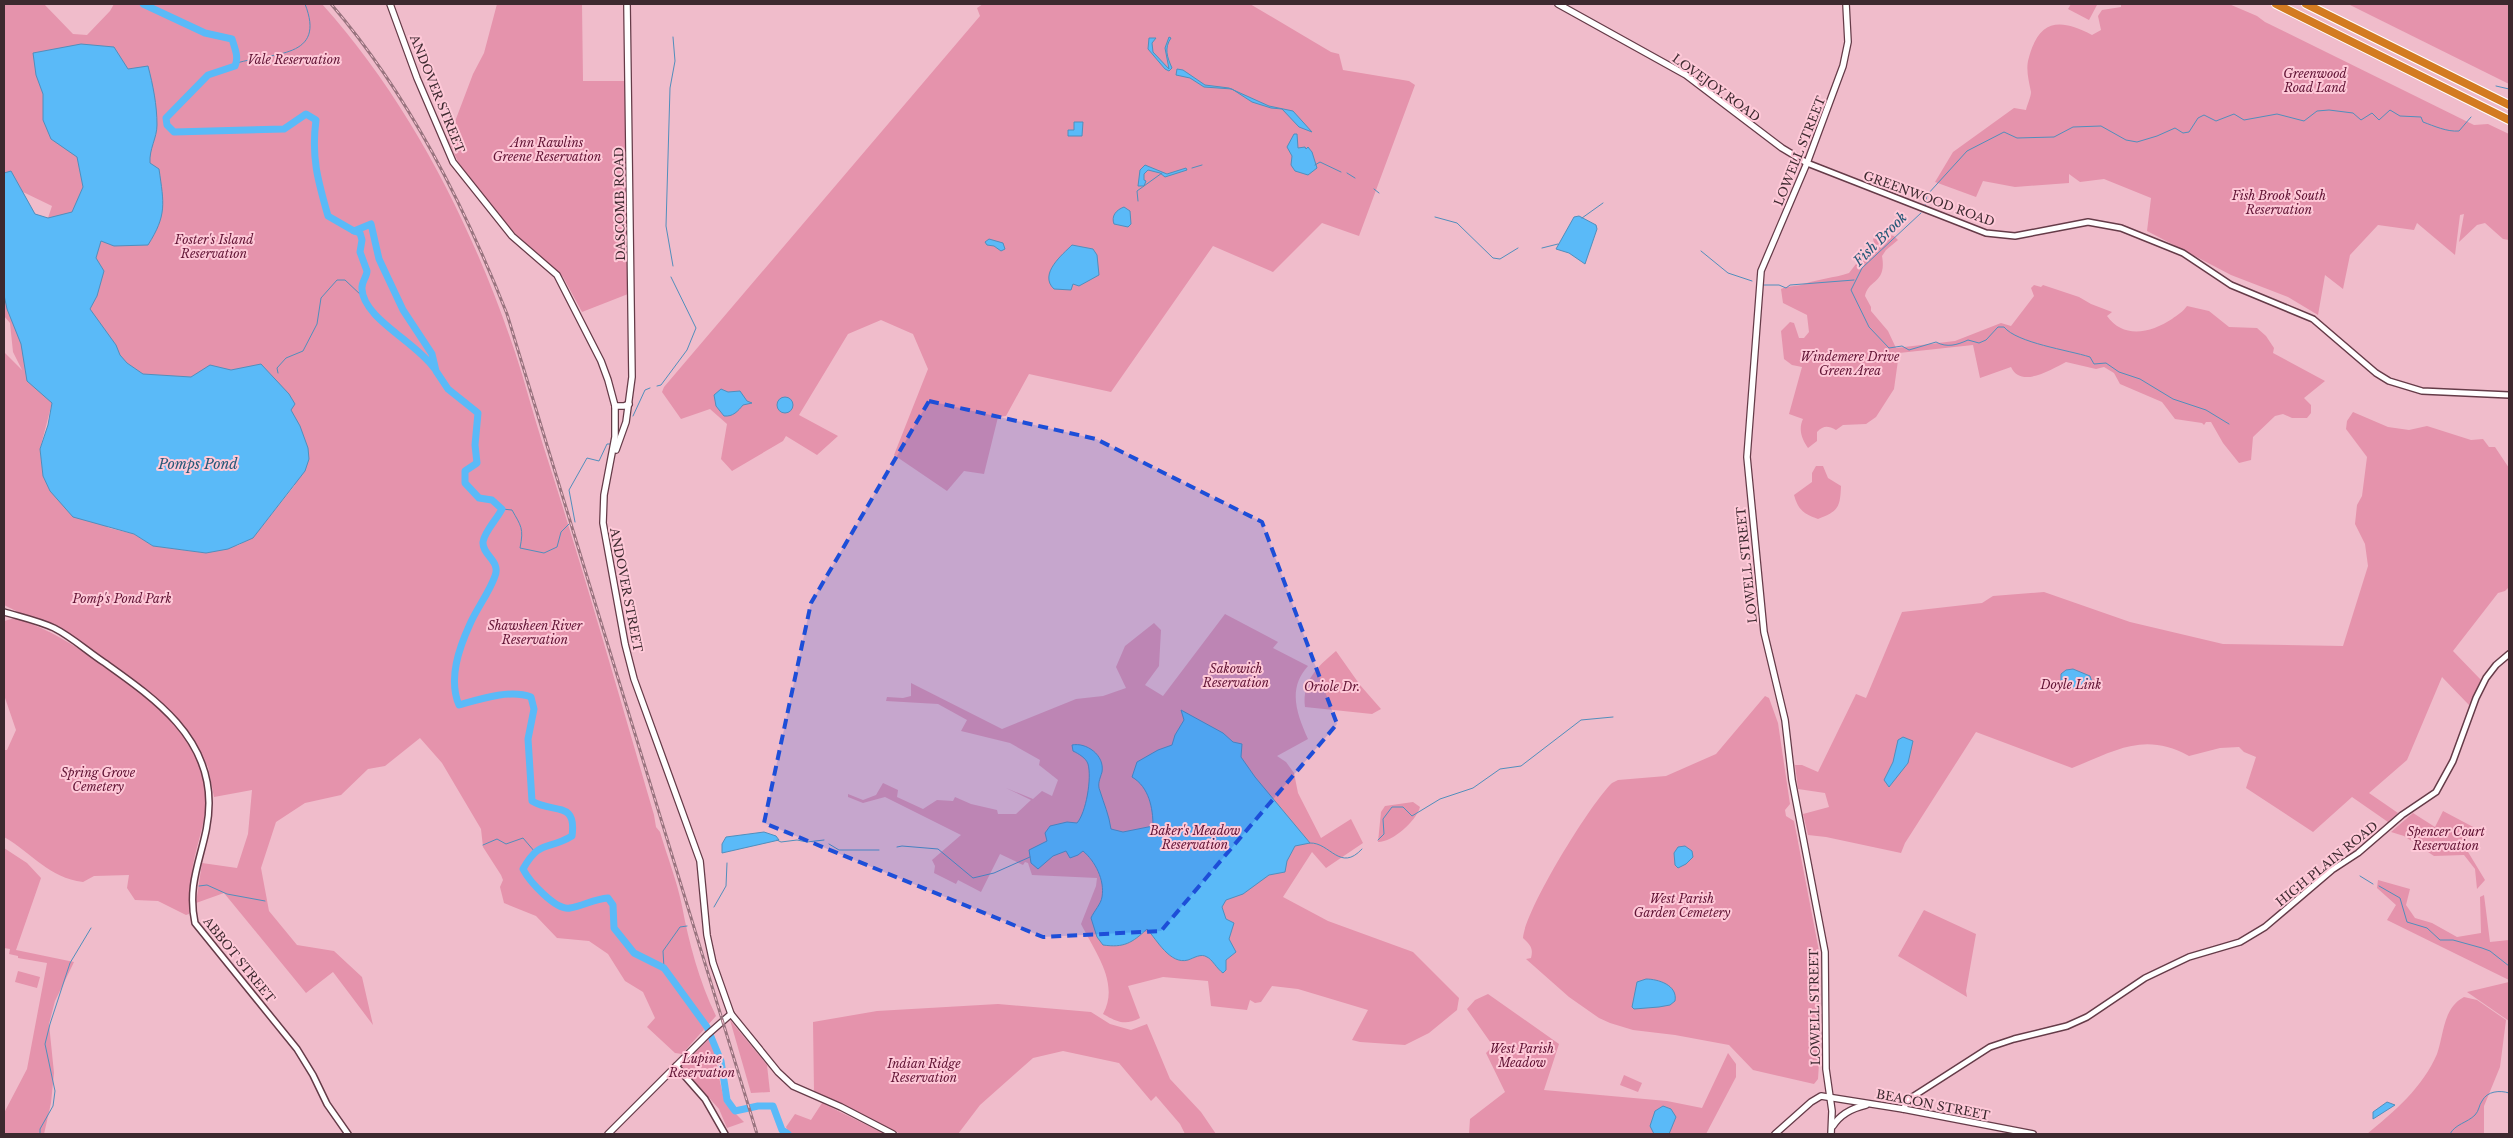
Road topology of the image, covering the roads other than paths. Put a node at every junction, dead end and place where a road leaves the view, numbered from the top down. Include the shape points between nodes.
1 (390, 4) edge
2 (627, 4) edge
3 (1558, 4) edge
4 (1846, 4) edge
5 (2276, 4) edge
6 (2306, 4) edge
7 (2509, 105) edge
8 (2509, 120) edge
9 (1807, 163) junction
10 (2509, 396) edge
11 (615, 407) junction
12 (628, 407) junction
13 (616, 422) junction
14 (614, 454) junction
15 (4, 612) edge
16 (2509, 654) edge
17 (733, 1017) junction
18 (676, 1066) junction
19 (1829, 1097) junction
20 (1870, 1104) junction
21 (1903, 1109) junction
22 (1832, 1132) edge
23 (348, 1134) edge
24 (608, 1134) edge
25 (725, 1134) edge
26 (893, 1134) edge
27 (1775, 1134) edge
28 (2033, 1134) edge

1 - 11 main road, ANDOVER STREET via 453,162 512,236 556,275 601,362
2 - 12 main road, DASCOMB ROAD via 632,300 632,377
3 - 9 main road, LOVEJOY ROAD via 1686,75 1782,148
4 - 9 main road, LOWELL STREET via 1849,33 1846,54
5 - 8 highway
6 - 7 highway
9 - 10 street, GREENWOOD ROAD via 1986,233 2015,236 2088,222 2122,228 2183,253 2231,285 2309,316 2389,381 2422,391
9 - 19 main road, LOWELL STREET via 1763,263 1759,280 1747,468 1765,638 1784,720 1792,780 1825,952
11 - 12 main road
11 - 13 main road, ANDOVER STREET
12 - 13 main road
12 - 14 main road, DASCOMB ROAD via 624,430
13 - 14 main road, ANDOVER STREET
14 - 17 main road, ANDOVER STREET via 605,488 603,518 625,644 634,679 700,862 711,954
15 - 23 street, ABBOT STREET via 42,624 68,637 148,694 169,712 187,736 204,770 208,794 206,825 192,888 196,923 297,1049
16 - 21 street, HIGH PLAIN ROAD via 2496,665 2481,688 2453,760 2436,792 2332,870 2273,921 2240,942 2189,957 2145,978 2087,1017 2067,1026 1990,1047 1909,1099
17 - 18 main road via 713,1028
17 - 26 main road via 792,1086 836,1104
18 - 24 main road
18 - 25 street via 705,1099
19 - 20 main road, BEACON STREET
19 - 22 main road, LOWELL STREET
19 - 27 main road via 1815,1099
20 - 21 main road, BEACON STREET
20 - 22 main road via 1850,1110
21 - 28 main road, BEACON STREET

